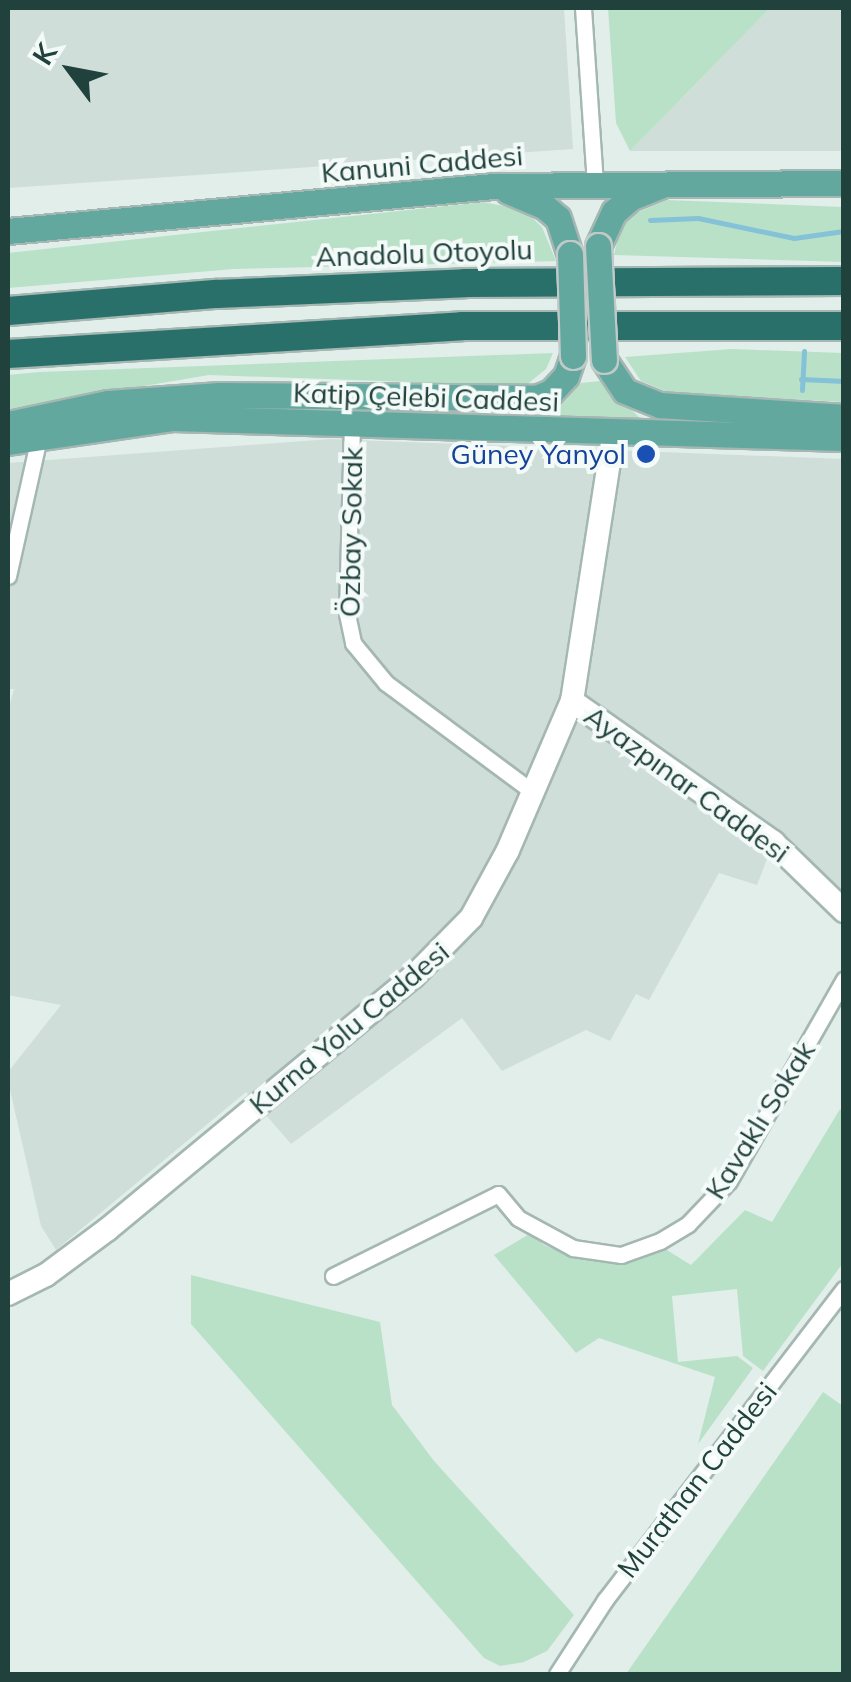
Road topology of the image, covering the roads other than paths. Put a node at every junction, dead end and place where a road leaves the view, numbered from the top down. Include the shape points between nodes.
1 (583, 8) edge
2 (674, 181) junction
3 (596, 183) junction
4 (844, 183) edge
5 (494, 186) junction
6 (8, 231) edge
7 (844, 281) edge
8 (8, 311) edge
9 (844, 326) edge
10 (8, 354) edge
11 (844, 417) edge
12 (8, 424) edge
13 (352, 424) junction
14 (612, 434) junction
15 (39, 437) junction
16 (844, 438) edge
17 (8, 442) edge
18 (8, 576) edge
19 (572, 701) junction
20 (534, 792) junction
21 (844, 910) edge
22 (844, 980) edge
23 (333, 1276) dead end
24 (844, 1289) edge
25 (8, 1294) edge
26 (557, 1674) edge

1 - 3 street
2 - 3 main road, Kanuni Caddesi
2 - 4 main road, Kanuni Caddesi
2 - 11 main road, bridge via 630,198 614,212 598,246 604,360 625,391 660,404
3 - 5 main road, Kanuni Caddesi
5 - 6 main road, Kanuni Caddesi
5 - 12 main road, bridge via 558,218 570,254 574,356 552,392 536,398 220,395 108,404
7 - 8 highway, Anadolu Otoyolu via 464,283
9 - 10 highway via 462,326
13 - 14 main road, Katip Çelebi Caddesi
13 - 15 main road, Katip Çelebi Caddesi via 173,418
13 - 20 street, Özbay Sokak via 346,614 353,644 386,683
14 - 16 main road, Katip Çelebi Caddesi
14 - 19 street, Kurna Yolu Caddesi
15 - 17 main road, Katip Çelebi Caddesi
15 - 18 street
19 - 20 street, Kurna Yolu Caddesi
19 - 21 street, Ayazpınar Caddesi via 774,842
20 - 25 street, Kurna Yolu Caddesi via 486,897 455,938 108,1229
22 - 23 street, Kavaklı Sokak via 729,1182 660,1242 621,1255 573,1248 542,1236 498,1194
24 - 26 street, Murathan Caddesi via 605,1600

